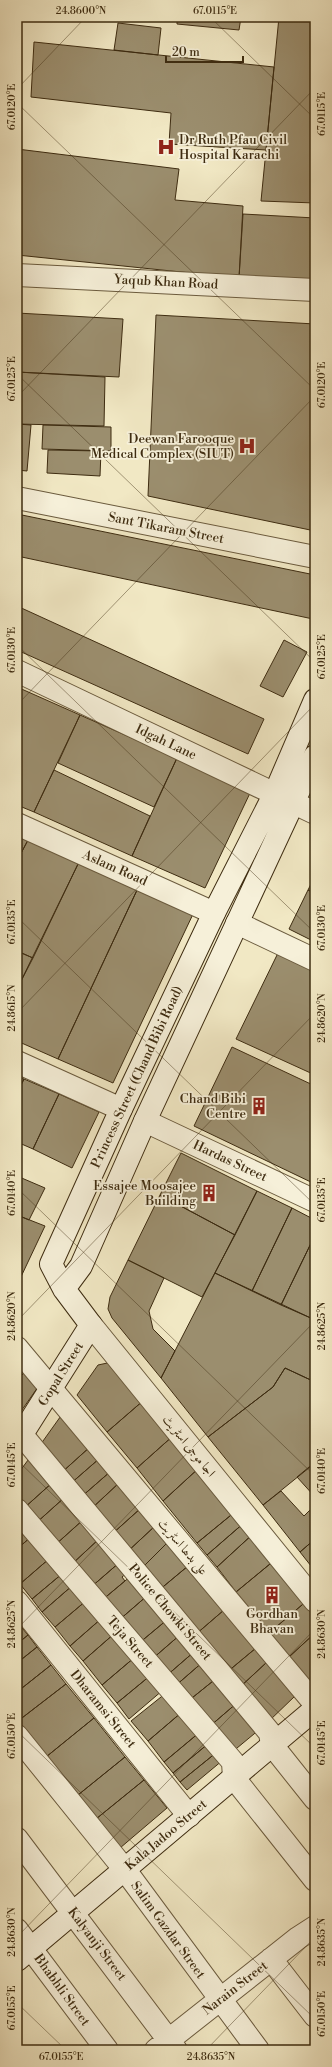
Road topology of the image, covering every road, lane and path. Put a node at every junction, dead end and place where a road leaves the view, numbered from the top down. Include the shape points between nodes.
1 (17, 275) edge
2 (315, 290) edge
3 (17, 498) edge
4 (315, 557) edge
5 (17, 671) edge
6 (315, 700) edge
7 (315, 756) edge
8 (275, 793) junction
9 (294, 804) junction
10 (315, 812) edge
11 (17, 824) edge
12 (214, 913) junction
13 (237, 924) junction
14 (315, 960) edge
15 (17, 1062) edge
16 (120, 1109) junction
17 (145, 1121) junction
18 (315, 1201) edge
19 (64, 1290) junction
20 (90, 1325) junction
21 (17, 1348) edge
22 (52, 1389) junction
23 (19, 1436) edge
24 (17, 1510) edge
25 (315, 1601) edge
26 (17, 1602) edge
27 (315, 1704) edge
28 (315, 1709) edge
29 (17, 1736) edge
30 (272, 1745) junction
31 (234, 1778) junction
32 (315, 1799) edge
33 (189, 1816) junction
34 (17, 1839) edge
35 (125, 1870) junction
36 (315, 1880) edge
37 (74, 1913) junction
38 (315, 1927) edge
39 (17, 1930) edge
40 (24, 1955) edge
41 (272, 1959) junction
42 (220, 2000) junction
43 (315, 2016) edge
44 (167, 2047) edge
45 (107, 2050) edge
46 (258, 2050) edge

1 - 2 street, Yaqub Khan Road
3 - 4 street, Sant Tikaram Street
5 - 8 street, Idgah Lane
6 - 8 street, Princess Street (Chand Bibi Road)
7 - 9 street, Princess Street (Chand Bibi Road)
8 - 9 street, Idgah Lane
8 - 12 street, Princess Street (Chand Bibi Road)
9 - 10 street, Idgah Lane
9 - 13 street, Princess Street (Chand Bibi Road)
11 - 12 street, Aslam Road
12 - 16 street, Princess Street (Chand Bibi Road)
13 - 14 street
13 - 17 street, Princess Street (Chand Bibi Road)
15 - 16 street
16 - 19 street, Princess Street (Chand Bibi Road) via 51,1264
17 - 18 street, Hardas Street
17 - 19 street, Princess Street (Chand Bibi Road) via 81,1266
19 - 20 street, اجا موجی اسٹریٹ
20 - 22 street, Gopal Street
20 - 25 street, اجا موجی اسٹریٹ
21 - 22 street, علی بدھا اسٹریٹ
22 - 23 street, Gopal Street
22 - 27 street, علی بدھا اسٹریٹ
23 - 30 street, Police Chowki Street via 270,1733
24 - 31 street, Teja Street via 233,1762
26 - 33 street, Dharamsi Street
28 - 30 street, Kala Jadoo Street
29 - 35 street, Salim Gazdar Street
30 - 31 street, Kala Jadoo Street
30 - 32 street, Police Chowki Street
31 - 33 street, Kala Jadoo Street
31 - 36 street
33 - 35 street, Kala Jadoo Street
34 - 37 street, Kalyanji Street
35 - 37 street, Kala Jadoo Street
35 - 42 street, Salim Gazdar Street
37 - 40 street, Kala Jadoo Street
37 - 44 street, Kalyanji Street
38 - 41 street, Narain Street
39 - 40 street, Bhabhli Street
40 - 45 street, Bhabhli Street
41 - 42 street, Narain Street
41 - 43 street
42 - 44 street, Narain Street
42 - 46 street, Salim Gazdar Street

